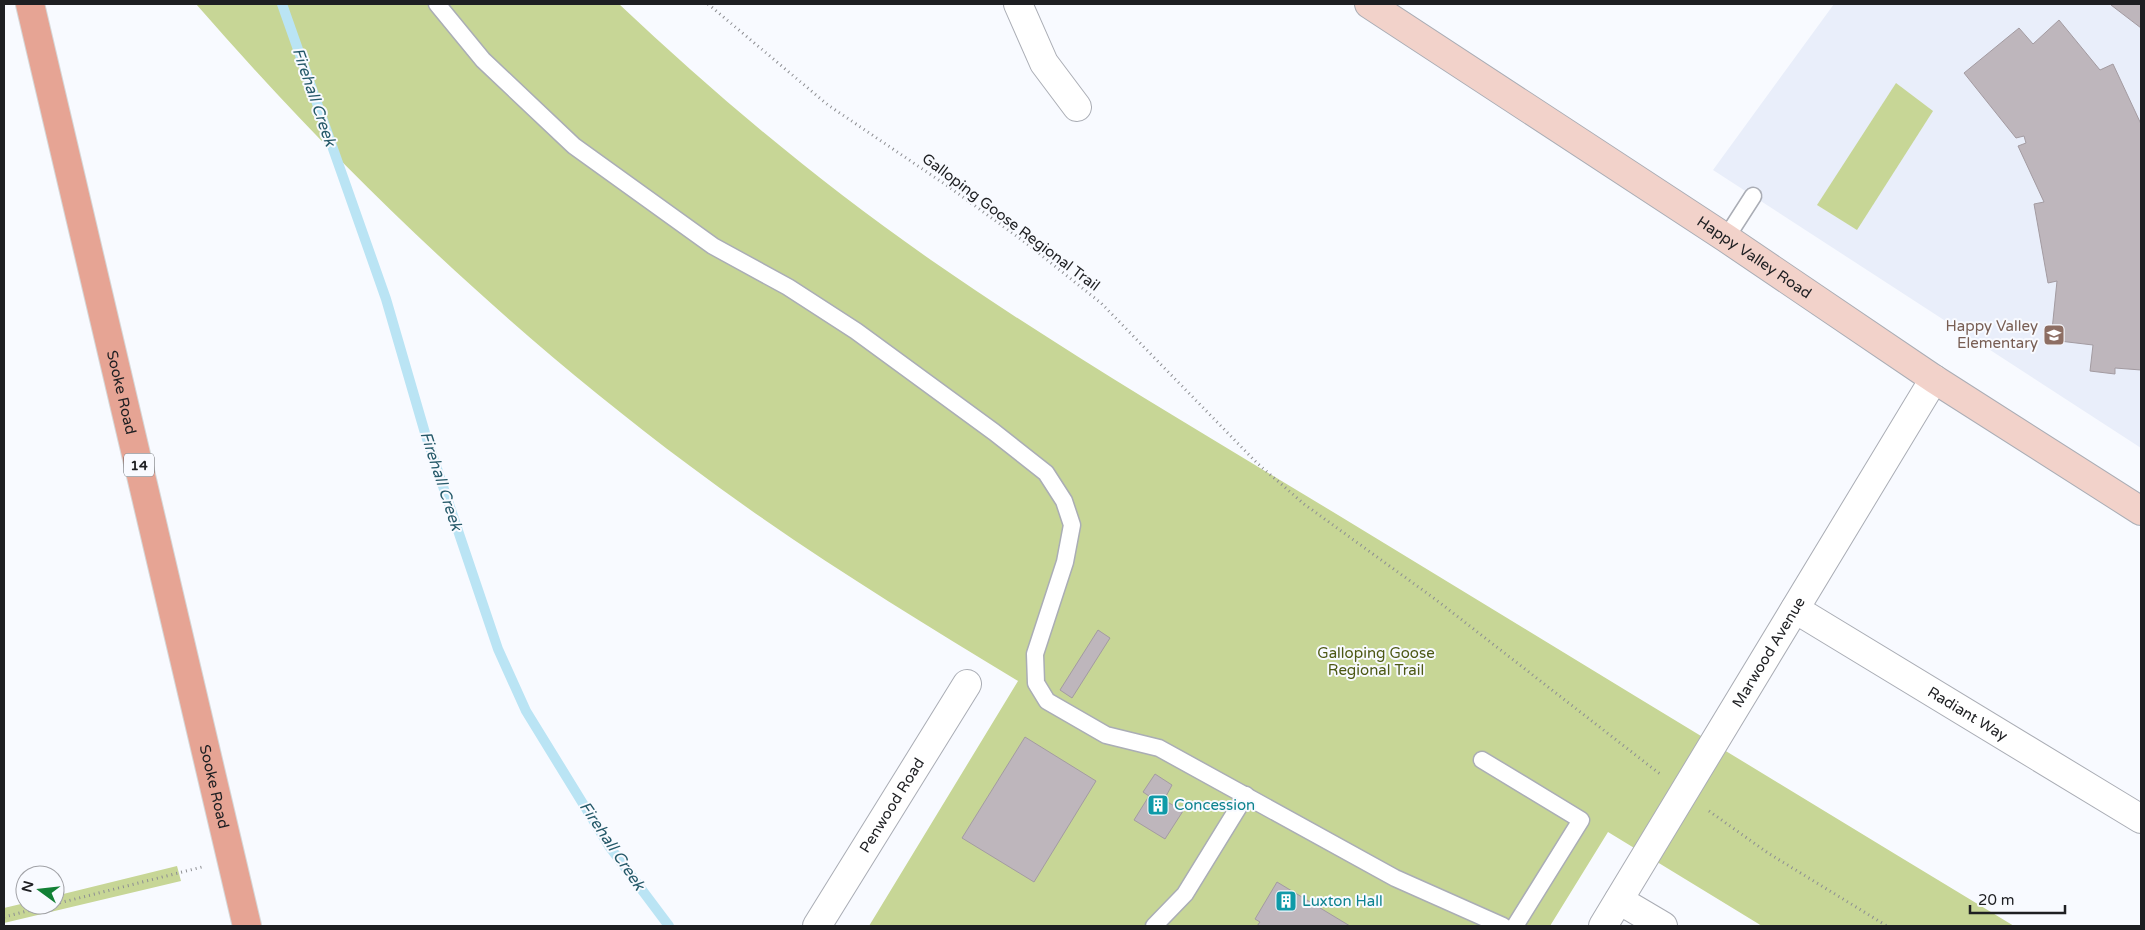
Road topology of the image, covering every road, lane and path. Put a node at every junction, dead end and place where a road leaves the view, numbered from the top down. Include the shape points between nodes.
1 (30, 4) edge
2 (437, 4) edge
3 (708, 4) edge
4 (1018, 4) edge
5 (1369, 4) edge
6 (1078, 107) dead end
7 (1753, 196) dead end
8 (1726, 238) junction
9 (1934, 379) junction
10 (2141, 511) edge
11 (1795, 609) junction
12 (967, 684) dead end
13 (1482, 760) dead end
14 (1683, 793) junction
15 (1246, 796) junction
16 (2141, 819) edge
17 (232, 859) junction
18 (1619, 900) junction
19 (65, 901) edge
20 (247, 926) edge
21 (817, 926) edge
22 (1154, 926) edge
23 (1503, 926) edge
24 (1515, 926) edge
25 (1603, 926) edge
26 (1663, 926) edge
27 (1887, 926) edge

1 - 17 main road, Sooke Road / 14
2 - 15 lane via 483,60 574,146 713,246 788,287 856,331 1046,473 1064,501 1072,525 1065,562 1035,654 1036,683 1047,701 1106,735 1160,748
3 - 14 path, Galloping Goose Regional Trail via 828,105 949,187 1101,303 1256,463 1304,504 1435,599
4 - 6 street via 1044,63
5 - 8 main road, Happy Valley Road
7 - 8 lane
8 - 9 main road, Happy Valley Road
9 - 10 main road, Happy Valley Road
9 - 11 street, Marwood Avenue
11 - 14 street, Marwood Avenue
11 - 16 street, Radiant Way
12 - 21 street, Penwood Road
13 - 24 lane via 1581,820
14 - 18 street, Marwood Avenue
14 - 27 path, Galloping Goose Regional Trail via 1768,853
15 - 22 lane via 1185,894
15 - 23 lane via 1395,878
17 - 19 path
17 - 20 main road, Sooke Road / 14
18 - 25 street, Marwood Avenue
18 - 26 street

